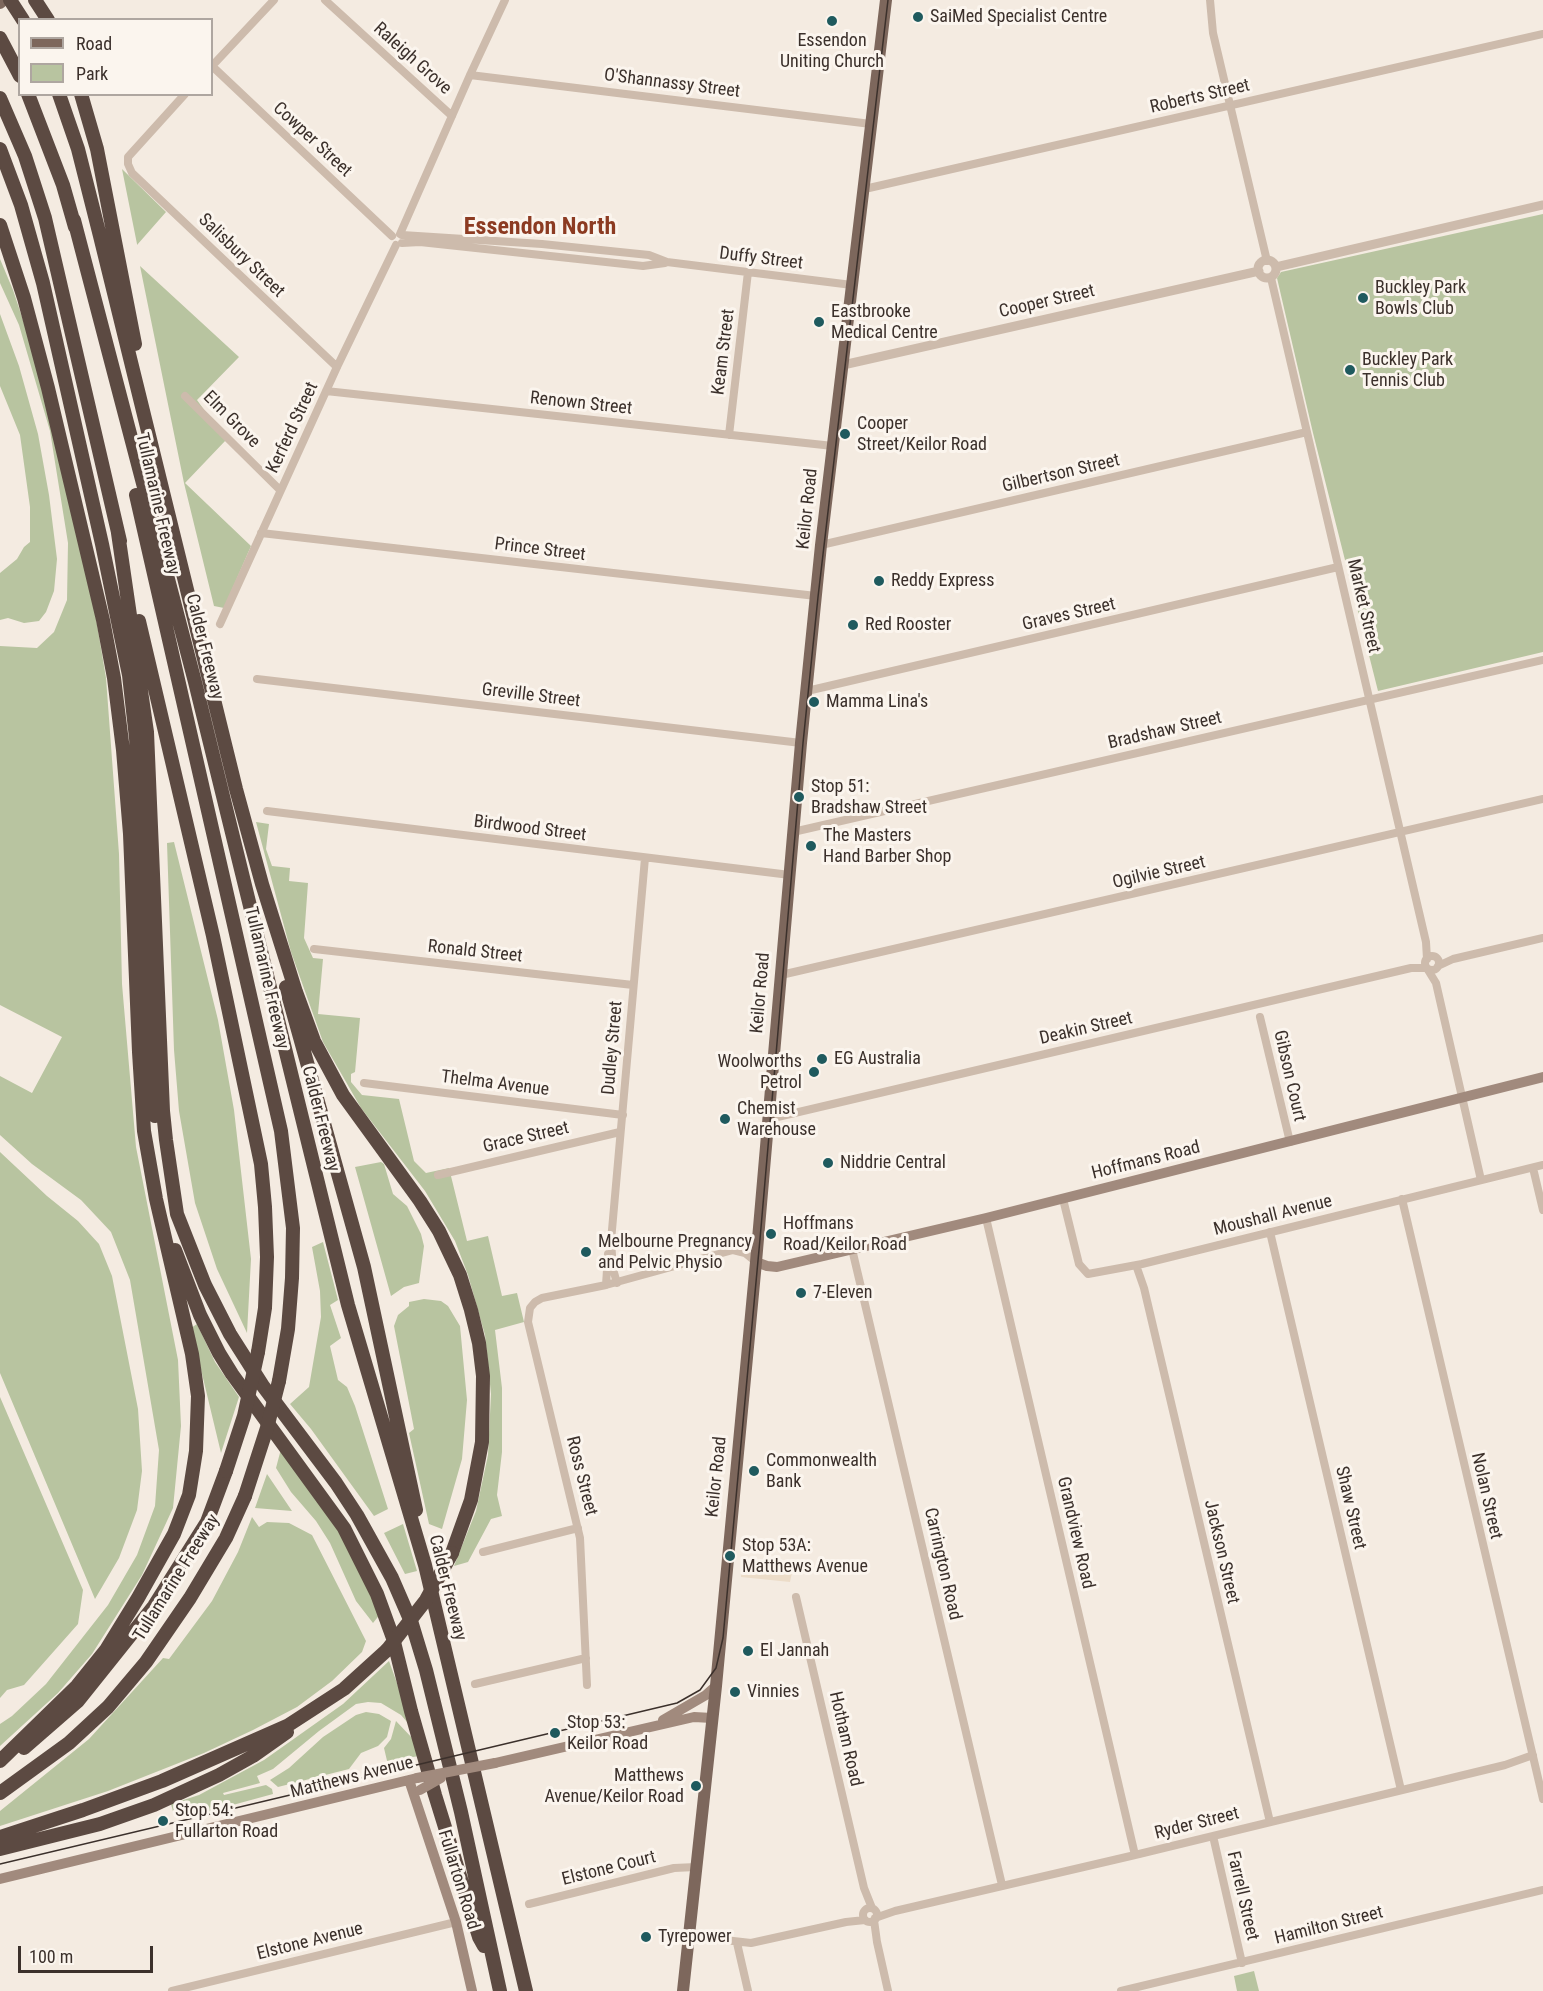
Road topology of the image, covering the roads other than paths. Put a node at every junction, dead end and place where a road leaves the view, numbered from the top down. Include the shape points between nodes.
1 (3, 0) edge
2 (10, 0) edge
3 (35, 0) edge
4 (274, 0) edge
5 (325, 0) edge
6 (505, 0) edge
7 (886, 0) edge
8 (1210, 0) edge
9 (0, 3) edge
10 (27, 13) edge
11 (47, 18) edge
12 (1543, 34) edge
13 (0, 38) edge
14 (213, 65) edge
15 (213, 67) edge
16 (18, 72) edge
17 (470, 75) junction
18 (29, 96) edge
19 (60, 96) edge
20 (82, 96) edge
21 (183, 96) edge
22 (0, 98) edge
23 (1230, 105) junction
24 (452, 116) junction
25 (871, 124) junction
26 (0, 148) edge
27 (863, 187) junction
28 (1543, 205) edge
29 (74, 220) junction
30 (0, 225) edge
31 (400, 239) junction
32 (32, 242) junction
33 (542, 244) junction
34 (541, 254) junction
35 (1267, 261) junction
36 (667, 262) junction
37 (1276, 267) junction
38 (1259, 271) junction
39 (748, 272) junction
40 (1271, 278) junction
41 (852, 285) junction
42 (843, 365) junction
43 (337, 368) junction
44 (326, 391) junction
45 (185, 396) dead end
46 (1307, 432) junction
47 (729, 435) junction
48 (833, 446) junction
49 (280, 490) junction
50 (118, 533) junction
51 (261, 533) junction
52 (174, 541) junction
53 (821, 545) junction
54 (88, 551) junction
55 (1338, 567) junction
56 (816, 596) junction
57 (220, 624) dead end
58 (1543, 660) edge
59 (257, 679) dead end
60 (807, 691) junction
61 (1369, 700) junction
62 (801, 742) junction
63 (1543, 799) edge
64 (267, 811) dead end
65 (794, 832) junction
66 (1400, 832) junction
67 (645, 858) junction
68 (790, 875) junction
69 (262, 884) junction
70 (1543, 938) edge
71 (314, 949) dead end
72 (1431, 963) junction
73 (781, 975) junction
74 (633, 985) junction
75 (1260, 1017) dead end
76 (1543, 1077) edge
77 (364, 1083) dead end
78 (1462, 1099) junction
79 (622, 1115) junction
80 (769, 1119) junction
81 (620, 1132) junction
82 (1290, 1142) junction
83 (1543, 1165) edge
84 (1533, 1168) junction
85 (152, 1173) junction
86 (438, 1175) dead end
87 (1481, 1180) junction
88 (1064, 1199) junction
89 (1402, 1199) junction
90 (1543, 1210) edge
91 (177, 1214) junction
92 (986, 1218) junction
93 (1270, 1232) junction
94 (611, 1241) junction
95 (852, 1249) junction
96 (756, 1262) junction
97 (1139, 1265) junction
98 (617, 1282) junction
99 (606, 1285) junction
100 (578, 1528) junction
101 (483, 1552) dead end
102 (425, 1565) junction
103 (796, 1597) dead end
104 (586, 1658) junction
105 (475, 1684) dead end
106 (587, 1685) dead end
107 (716, 1686) junction
108 (309, 1713) junction
109 (712, 1718) junction
110 (646, 1729) junction
111 (1533, 1758) junction
112 (0, 1763) edge
113 (455, 1771) junction
114 (413, 1779) junction
115 (1401, 1790) junction
116 (0, 1793) edge
117 (418, 1795) junction
118 (1543, 1796) edge
119 (1270, 1822) junction
120 (1213, 1836) junction
121 (0, 1837) edge
122 (0, 1849) edge
123 (1135, 1855) junction
124 (696, 1867) junction
125 (0, 1879) edge
126 (1002, 1885) junction
127 (1543, 1890) edge
128 (529, 1904) dead end
129 (870, 1915) junction
130 (456, 1922) junction
131 (689, 1936) junction
132 (737, 1943) junction
133 (1242, 1963) junction
134 (495, 1967) junction
135 (172, 1991) edge
136 (472, 1991) edge
137 (500, 1991) edge
138 (526, 1991) edge
139 (683, 1991) edge
140 (748, 1991) edge
141 (888, 1991) edge
142 (1121, 1991) edge

1 - 9 main road
2 - 10 highway
3 - 11 highway
4 - 14 street
5 - 24 street, Raleigh Grove
6 - 17 street, Kerferd Street
7 - 25 main road, Keilor Road
8 - 23 street via 1213,33
12 - 23 street, Roberts Street
13 - 16 highway
15 - 31 street, Cowper Street via 392,236 396,233
17 - 24 street, Kerferd Street
17 - 25 street, O'Shannassy Street
18 - 29 highway, Tullamarine Freeway
19 - 52 highway via 78,148
20 - 52 highway via 97,149
21 - 43 street, Salisbury Street via 128,157 132,173
22 - 50 highway, Tullamarine Freeway via 25,156 45,218
23 - 27 street, Roberts Street
23 - 35 street
24 - 31 street, Kerferd Street
25 - 27 main road, Keilor Road
26 - 32 highway
27 - 41 main road, Keilor Road
28 - 37 street
29 - 102 highway, Calder Freeway via 195,682 348,1305
29 - 116 highway, Tullamarine Freeway, bridge via 281,1131 293,1228 292,1278 279,1381 245,1496 226,1538 146,1662 108,1707 69,1743
30 - 54 highway via 48,388
31 - 33 street, Duffy Street
31 - 34 street, Duffy Street
31 - 43 street, Kerferd Street
32 - 54 highway
32 - 91 highway via 129,675 140,800 149,1060 160,1146
33 - 34 street
33 - 36 street, Duffy Street via 649,255
34 - 36 street, Duffy Street via 643,266
35 - 37 street
35 - 38 street
36 - 39 street, Duffy Street
37 - 40 street
38 - 40 street via 1264,278
38 - 42 street, Cooper Street
39 - 41 street, Duffy Street
39 - 47 street, Keam Street
40 - 46 street, Market Street
41 - 42 main road, Keilor Road
42 - 48 main road, Keilor Road
43 - 44 street, Kerferd Street
44 - 47 street, Renown Street
44 - 49 street, Kerferd Street
45 - 49 street, Elm Grove
46 - 53 street, Gilbertson Street
46 - 55 street, Market Street
47 - 48 street, Renown Street
48 - 53 main road, Keilor Road
49 - 51 street, Kerferd Street
50 - 91 highway via 147,732 163,1111
50 - 112 highway, Tullamarine Freeway, bridge via 190,837 259,1155 267,1257 265,1308 244,1416 207,1522 154,1606 78,1701 27,1746
51 - 56 street, Prince Street
51 - 57 street, Kerferd Street
52 - 69 highway
53 - 56 main road, Keilor Road
54 - 85 highway via 114,678 122,740 130,834 139,1063 144,1131
55 - 60 street, Graves Street
55 - 61 street, Market Street
56 - 60 main road, Keilor Road
58 - 61 street, Bradshaw Street
59 - 62 street, Greville Street
60 - 62 main road, Keilor Road
61 - 65 street, Bradshaw Street
61 - 66 street, Market Street
62 - 65 main road, Keilor Road
63 - 66 street, Ogilvie Street
64 - 67 street, Birdwood Street
65 - 68 main road, Keilor Road
66 - 72 street, Market Street
66 - 73 street, Ogilvie Street
67 - 68 street, Birdwood Street
67 - 74 street, Dudley Street
68 - 73 main road, Keilor Road
69 - 102 highway via 296,1028 364,1267 413,1490
69 - 108 highway, bridge via 296,992 323,1060 353,1111 440,1231 460,1275 479,1343 483,1376 482,1442 471,1500 452,1553 426,1600 387,1650 344,1689
70 - 72 street, Deakin Street
71 - 74 street, Ronald Street
72 - 78 street, Market Street
72 - 80 street, Deakin Street
73 - 80 main road, Keilor Road
74 - 79 street, Dudley Street
75 - 82 street, Gibson Court
76 - 78 main road, Hoffmans Road
77 - 79 street, Thelma Avenue
78 - 82 main road, Hoffmans Road
78 - 87 street, Market Street
79 - 81 street, Dudley Street
80 - 96 main road, Keilor Road
81 - 86 street, Grace Street
81 - 94 street, Dudley Street
82 - 88 main road, Hoffmans Road
83 - 84 street, Moushall Avenue
84 - 87 street, Moushall Avenue
84 - 90 street
85 - 112 highway via 198,1396 189,1496 174,1534 106,1650 77,1686
85 - 134 highway via 182,1269 214,1344 344,1528 377,1594 479,1936
87 - 89 street, Moushall Avenue
88 - 92 main road, Hoffmans Road
88 - 97 street, Moushall Avenue via 1083,1270 1088,1274
89 - 93 street, Moushall Avenue
89 - 111 street, Nolan Street
91 - 134 highway via 205,1285 230,1334 357,1515 412,1624 461,1812
92 - 95 main road, Hoffmans Road
92 - 123 street, Grandview Road
93 - 97 street, Moushall Avenue
93 - 115 street, Shaw Street
94 - 98 street, Dudley Street
94 - 99 street, Dudley Street
95 - 96 main road, Hoffmans Road via 777,1267
95 - 126 street, Carrington Road
96 - 98 street via 733,1250
96 - 107 main road, Keilor Road
97 - 119 street, Jackson Street
98 - 99 street
99 - 100 street, Ross Street via 542,1298 528,1312
100 - 101 street
100 - 104 street, Ross Street
102 - 138 highway, Calder Freeway
103 - 129 street, Hotham Road
104 - 105 street
104 - 106 street, Ross Street
107 - 109 main road, Keilor Road
107 - 110 main road via 699,1700
108 - 121 highway via 192,1769
108 - 122 highway via 277,1741 228,1770 154,1805 100,1824
109 - 110 main road, Matthews Avenue via 696,1717
109 - 124 main road, Keilor Road
110 - 113 main road, Matthews Avenue, bridge
111 - 115 street, Ryder Street
111 - 118 street, Nolan Street
113 - 114 main road, Matthews Avenue, bridge
113 - 117 main road, bridge
114 - 117 main road, Fullarton Road
114 - 125 main road, Matthews Avenue
115 - 119 street, Ryder Street
117 - 130 main road, Fullarton Road
119 - 120 street, Ryder Street
120 - 123 street, Ryder Street
120 - 133 street, Farrell Street
123 - 126 street, Ryder Street
124 - 128 street, Elstone Court via 674,1868
124 - 131 main road, Keilor Road
126 - 129 street, Ryder Street
127 - 133 street, Hamilton Street
129 - 132 street, Ryder Street via 758,1942
129 - 141 street, Hotham Road
130 - 135 street, Elstone Avenue
130 - 136 main road, Fullarton Road
131 - 132 street, Ryder Street
131 - 139 main road, Keilor Road
132 - 140 street
133 - 142 street, Hamilton Street
134 - 137 highway

